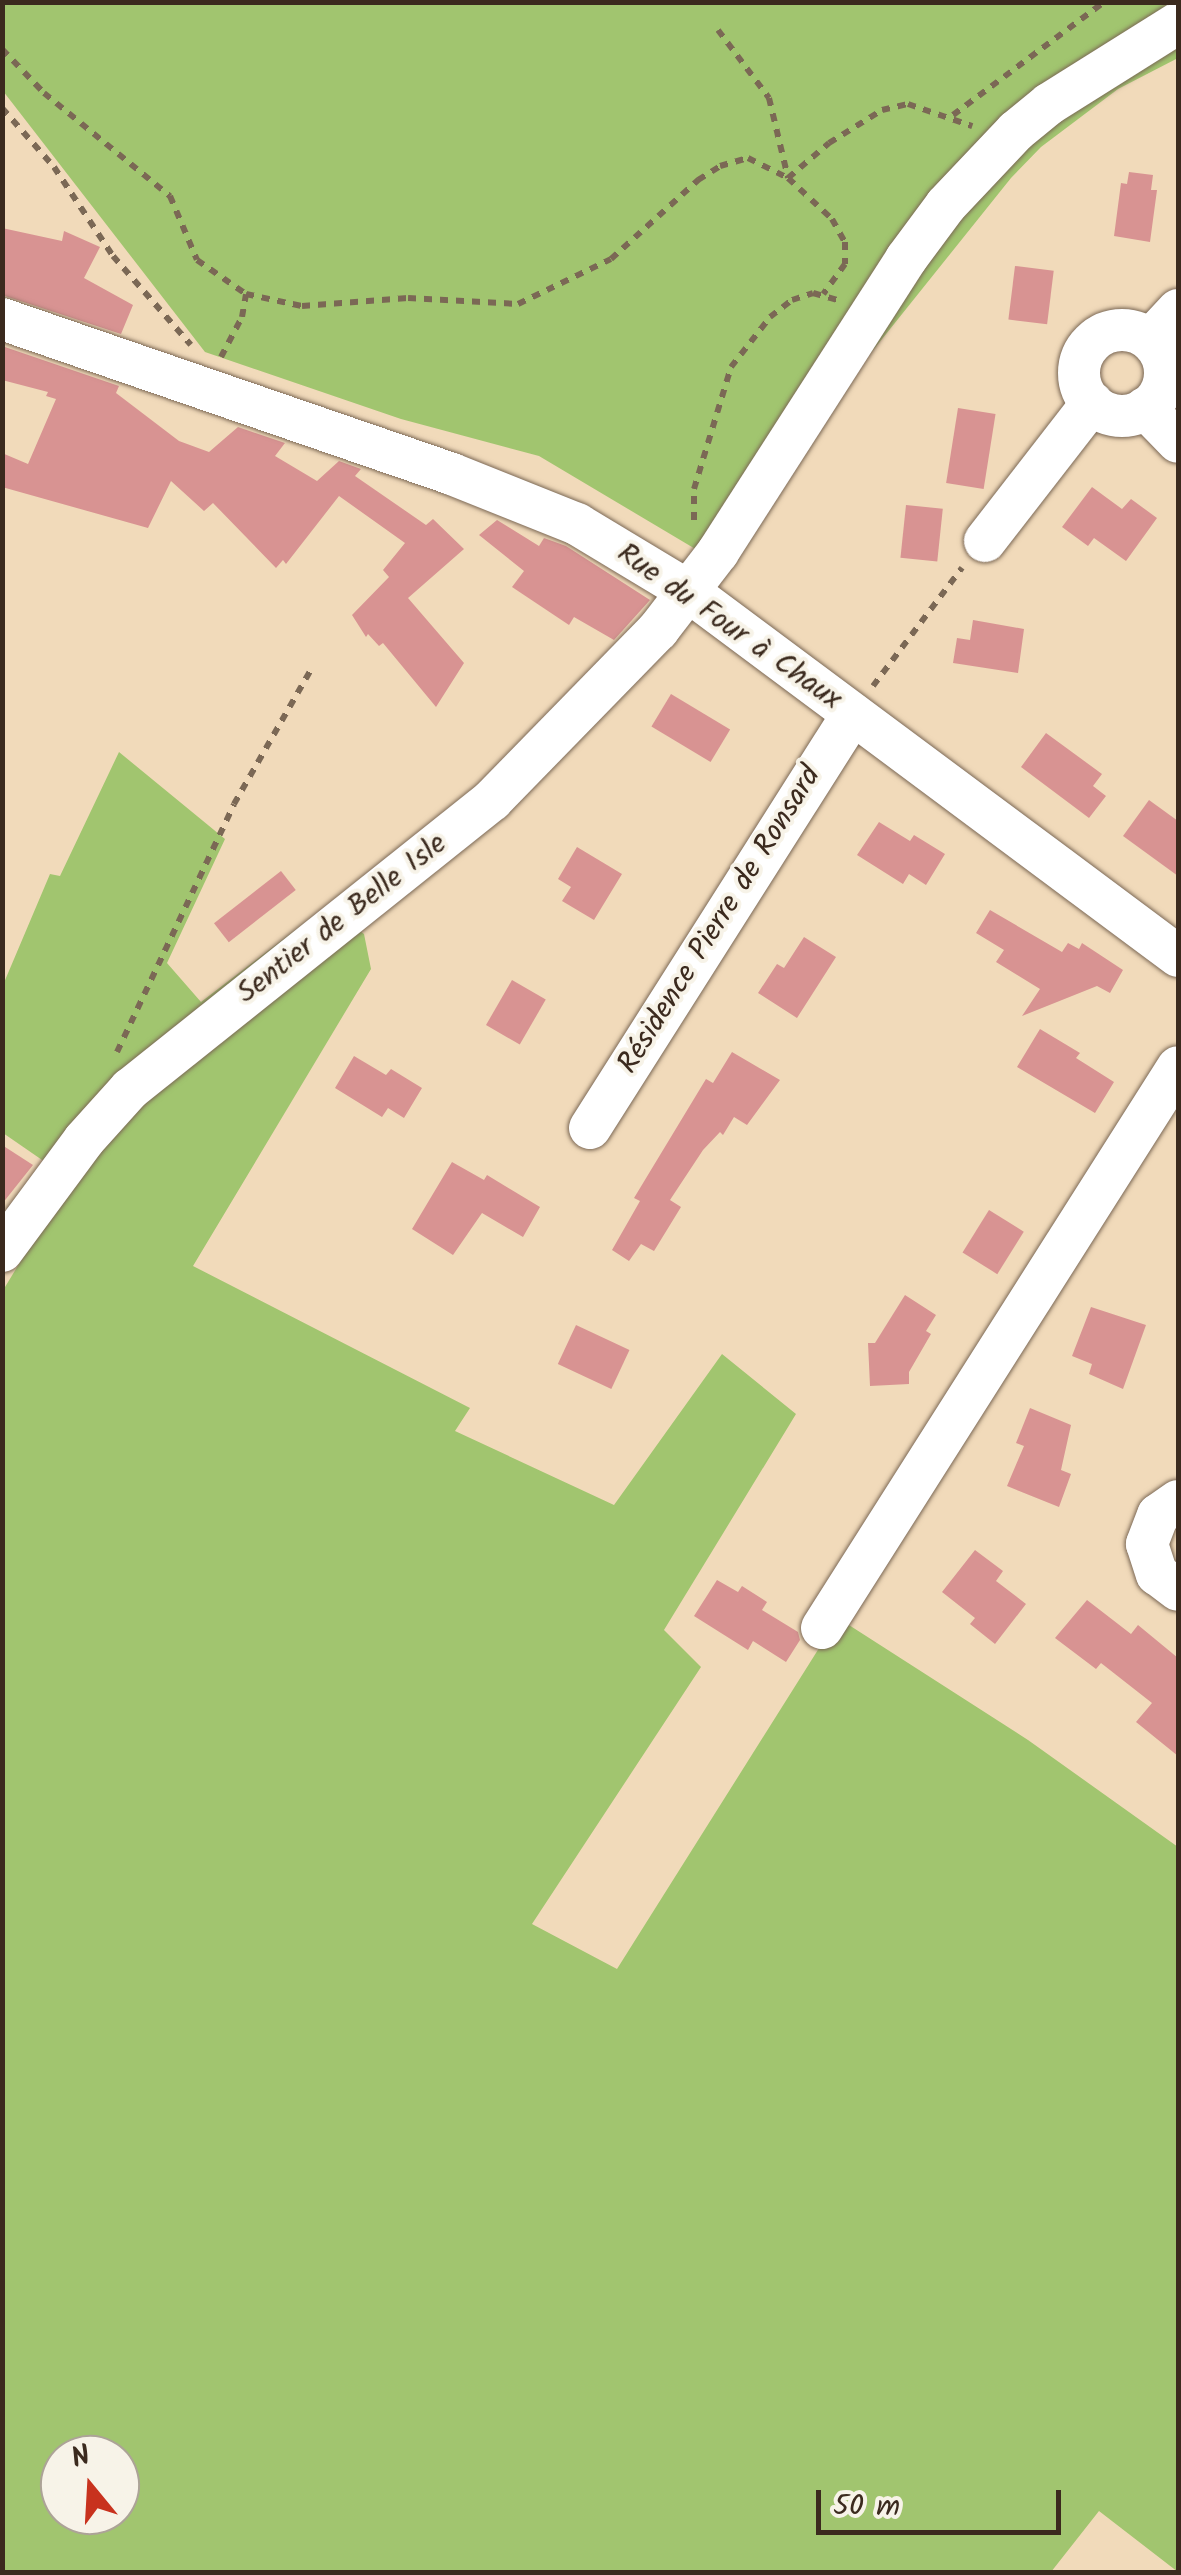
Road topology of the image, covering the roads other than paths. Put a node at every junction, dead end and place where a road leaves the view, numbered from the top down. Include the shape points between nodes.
1 (1178, 23) edge
2 (2, 319) edge
3 (1164, 325) edge
4 (1092, 404) junction
5 (1146, 408) junction
6 (1178, 442) edge
7 (985, 541) road end
8 (696, 581) junction
9 (853, 714) junction
10 (1178, 956) edge
11 (1178, 1067) edge
12 (590, 1128) dead end
13 (2, 1251) edge
14 (1178, 1501) edge
15 (1178, 1590) edge
16 (822, 1628) dead end

1 - 8 street, Sentier de Belle Isle via 1086,78 1001,146 940,213
2 - 8 street, Rue du Four à Chaux via 210,385 540,508
3 - 4 street via 1117,330 1090,344 1079,370
3 - 5 street via 1165,372 1158,396
4 - 5 street via 1115,415
4 - 7 street
5 - 6 street
8 - 9 street, Rue du Four à Chaux
8 - 13 street, Sentier de Belle Isle via 658,630 492,800 130,1089
9 - 10 street, Rue du Four à Chaux
9 - 12 street, Résidence Pierre de Ronsard
11 - 16 street
14 - 15 street via 1158,1515 1147,1544 1156,1574

